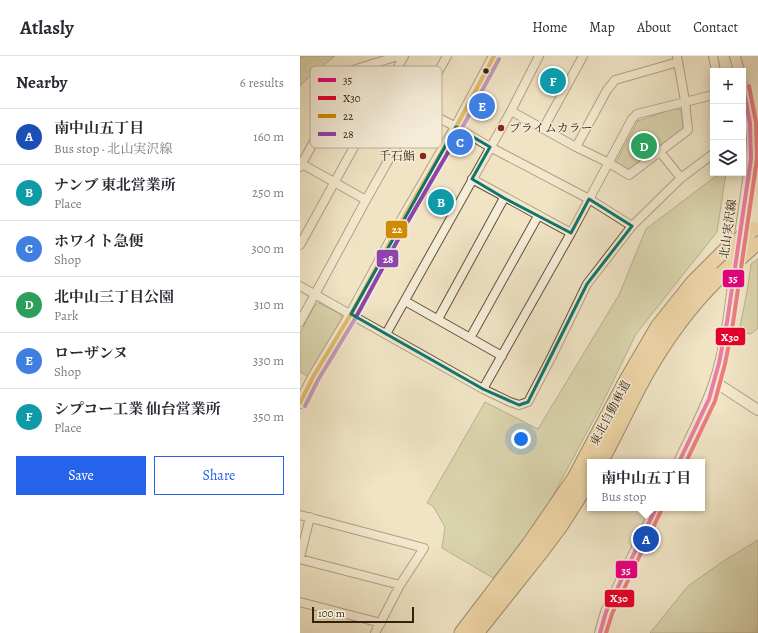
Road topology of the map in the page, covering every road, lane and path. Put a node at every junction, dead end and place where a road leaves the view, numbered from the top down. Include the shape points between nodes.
1 (398, 56) edge
2 (404, 56) edge
3 (447, 56) edge
4 (494, 56) edge
5 (539, 56) edge
6 (583, 56) edge
7 (713, 56) edge
8 (735, 56) edge
9 (677, 59) edge
10 (366, 66) edge
11 (399, 66) edge
12 (441, 66) edge
13 (715, 68) edge
14 (738, 68) edge
15 (710, 95) edge
16 (685, 101) junction
17 (746, 101) edge
18 (511, 111) junction
19 (442, 120) edge
20 (456, 127) junction
21 (543, 129) junction
22 (490, 147) junction
23 (576, 147) junction
24 (311, 148) edge
25 (353, 148) edge
26 (395, 148) edge
27 (660, 152) junction
28 (710, 156) edge
29 (754, 159) edge
30 (609, 163) junction
31 (301, 166) edge
32 (682, 178) junction
33 (472, 179) junction
34 (334, 182) junction
35 (504, 198) junction
36 (589, 199) junction
37 (366, 200) junction
38 (538, 216) junction
39 (632, 226) junction
40 (570, 234) junction
41 (756, 236) edge
42 (300, 245) edge
43 (300, 286) edge
44 (315, 294) junction
45 (405, 301) junction
46 (351, 314) junction
47 (438, 319) junction
48 (300, 322) edge
49 (386, 334) junction
50 (470, 338) junction
51 (502, 356) junction
52 (715, 382) junction
53 (484, 388) junction
54 (300, 403) edge
55 (758, 410) edge
56 (602, 459) edge
57 (680, 459) edge
58 (587, 484) edge
59 (655, 511) edge
60 (300, 515) edge
61 (310, 517) junction
62 (300, 558) edge
63 (400, 585) junction
64 (300, 602) edge
65 (381, 623) junction
66 (376, 633) edge
67 (462, 633) edge
68 (476, 633) edge
69 (600, 633) edge

1 - 10 street
2 - 11 street
3 - 12 street
4 - 20 street
5 - 18 street
6 - 21 street
7 - 13 street
8 - 14 street
9 - 16 street
9 - 23 street via 615,80
15 - 16 street
16 - 27 street via 688,130
16 - 30 street via 637,114
17 - 29 street, 北山実沢線
18 - 21 street
18 - 22 street
19 - 20 street
20 - 22 street
20 - 46 street
21 - 23 street
22 - 33 street
22 - 36 street
23 - 30 street
24 - 31 street
25 - 34 street
26 - 37 street
27 - 30 street via 630,175
27 - 32 street
28 - 32 street
29 - 52 street, 北山実沢線
30 - 36 street
31 - 34 street
32 - 39 street
33 - 35 street
33 - 45 street
34 - 37 street
34 - 42 street
35 - 38 street
35 - 47 street
36 - 39 street
36 - 40 street
37 - 44 street
38 - 40 street
38 - 50 street
39 - 53 street via 587,284 528,402 519,405
40 - 51 street
41 - 56 highway, 東北自動車道, bridge via 691,307 666,341 639,386
41 - 67 highway, 東北自動車道, bridge via 724,252 693,283 658,328 575,478 529,545
43 - 44 street
44 - 46 street
44 - 48 street
45 - 47 street
45 - 49 street
46 - 49 street
46 - 54 street
47 - 50 street
49 - 53 street
50 - 51 street
51 - 53 street
52 - 55 street
52 - 57 street, 北山実沢線
58 - 68 highway via 560,526
59 - 69 street via 606,612
60 - 61 street
61 - 62 street
61 - 63 street via 424,548
62 - 63 street
63 - 65 street
64 - 65 street
65 - 66 street

